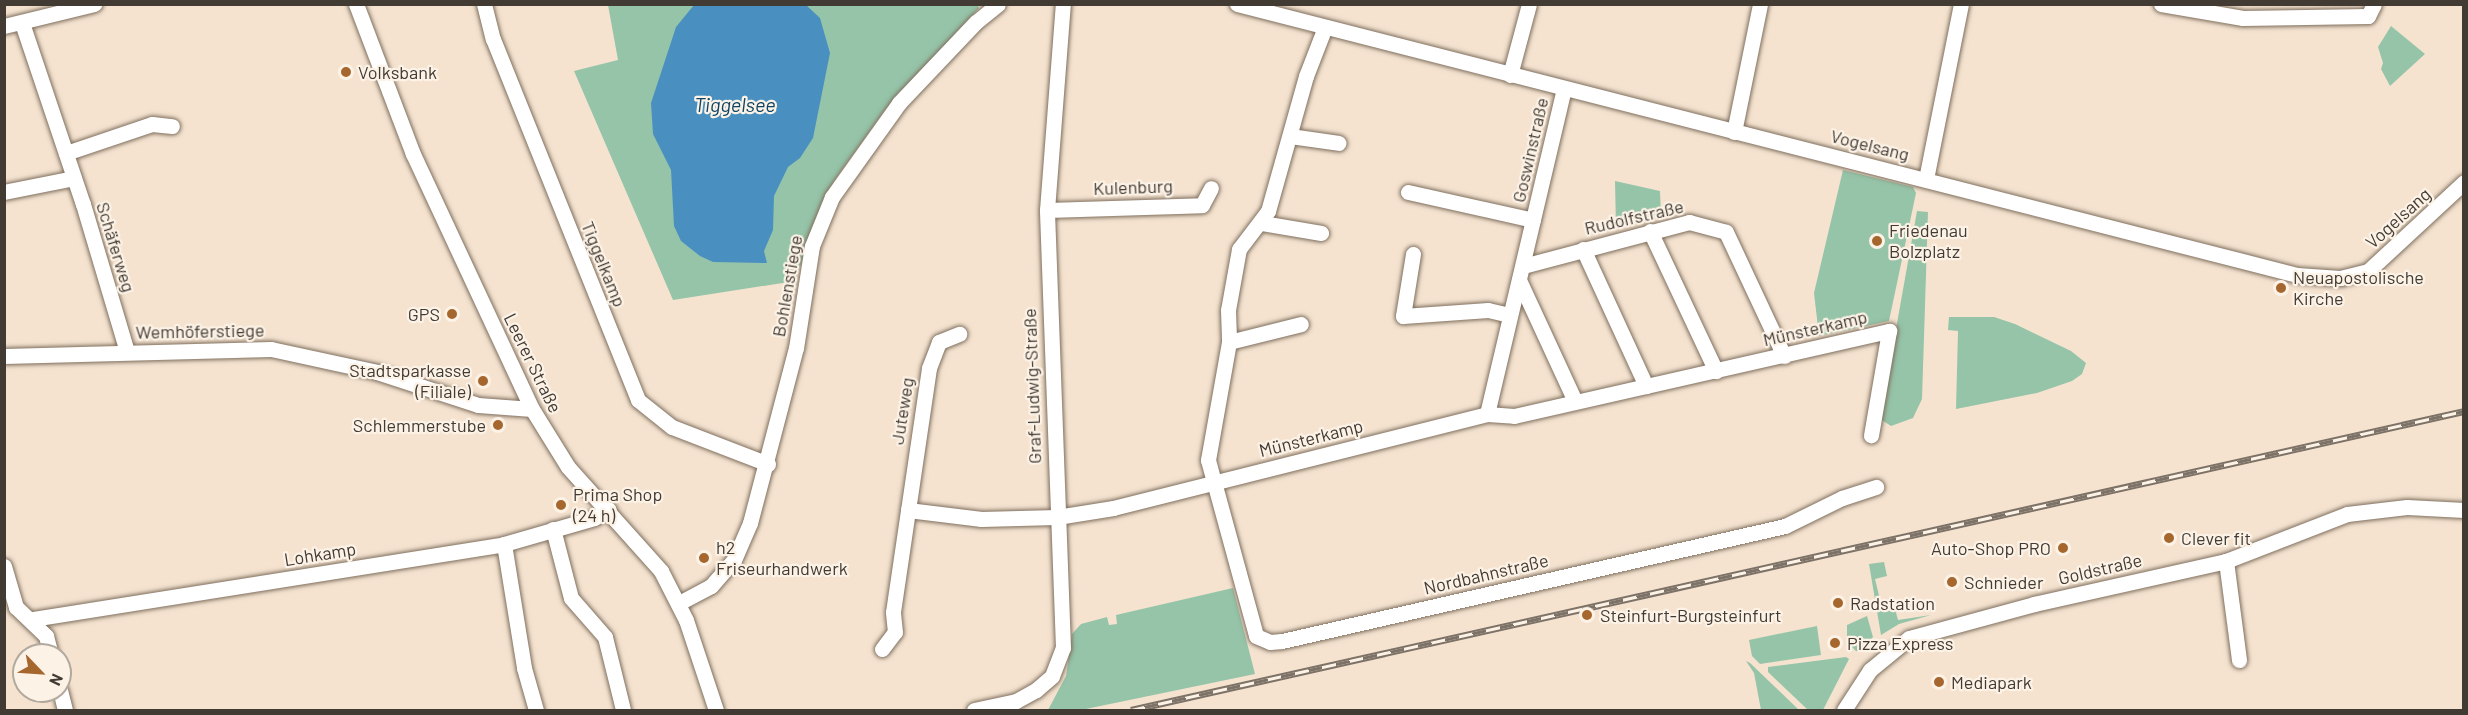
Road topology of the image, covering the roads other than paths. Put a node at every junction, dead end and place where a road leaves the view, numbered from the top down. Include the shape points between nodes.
1 (94, 4) edge
2 (356, 4) edge
3 (484, 4) edge
4 (998, 4) edge
5 (1063, 4) edge
6 (1237, 4) edge
7 (1529, 4) edge
8 (1760, 4) edge
9 (1960, 4) edge
10 (2160, 4) edge
11 (2374, 4) edge
12 (22, 23) junction
13 (4, 26) edge
14 (1325, 27) junction
15 (1510, 75) junction
16 (1564, 89) junction
17 (172, 126) dead end
18 (1734, 132) junction
19 (1290, 136) junction
20 (1339, 143) dead end
21 (66, 153) junction
22 (74, 178) junction
23 (1926, 179) junction
24 (2463, 182) edge
25 (1211, 188) dead end
26 (4, 192) edge
27 (1408, 192) dead end
28 (1047, 210) junction
29 (1533, 220) junction
30 (1262, 223) junction
31 (1650, 231) junction
32 (1321, 233) dead end
33 (1583, 249) junction
34 (1413, 254) dead end
35 (1521, 273) junction
36 (1509, 315) junction
37 (1301, 324) dead end
38 (959, 334) dead end
39 (1229, 342) junction
40 (127, 352) junction
41 (4, 356) edge
42 (1784, 356) junction
43 (1716, 371) junction
44 (1646, 386) junction
45 (1575, 401) junction
46 (532, 409) junction
47 (1487, 414) junction
48 (1871, 435) dead end
49 (768, 464) junction
50 (1213, 483) junction
51 (1876, 487) dead end
52 (609, 509) junction
53 (908, 510) junction
54 (2463, 510) edge
55 (1057, 517) junction
56 (553, 529) junction
57 (504, 544) junction
58 (4, 566) edge
59 (2227, 566) junction
60 (679, 603) junction
61 (33, 619) junction
62 (48, 643) edge
63 (882, 649) dead end
64 (2239, 660) dead end
65 (536, 711) edge
66 (623, 711) edge
67 (716, 711) edge
68 (974, 711) edge
69 (1844, 711) edge

1 - 12 street
2 - 46 street, Leerer Straße via 413,154
3 - 49 street, Tiggelkamp via 493,39 638,400 672,427
4 - 49 street, Bohlenstiege via 899,103 832,197 812,246 796,348
5 - 28 street, Graf-Ludwig-Straße
6 - 14 street, Vogelsang
7 - 15 street
8 - 18 street
9 - 23 street
10 - 11 street via 2243,18 2368,16
12 - 13 street
12 - 21 street, Schäferweg
14 - 15 street, Vogelsang
14 - 19 street via 1306,76
15 - 16 street, Vogelsang
16 - 18 street, Vogelsang
16 - 29 street, Goswinstraße
17 - 21 street via 152,124
18 - 23 street, Vogelsang
19 - 20 street
19 - 30 street
21 - 22 street, Schäferweg
22 - 26 street
22 - 40 street, Schäferweg
23 - 24 street, Vogelsang via 2297,276 2327,278 2360,274 2374,267
25 - 28 street, Kulenburg via 1202,205
27 - 29 street, Goswinstraße
28 - 55 street, Graf-Ludwig-Straße
29 - 35 street, Goswinstraße
30 - 32 street
30 - 39 street, Nordbahnstraße via 1239,249 1228,310
31 - 33 street, Rudolfstraße
31 - 42 street, Rudolfstraße via 1689,222 1726,232
31 - 43 street
33 - 35 street, Rudolfstraße
33 - 44 street
34 - 36 street via 1403,316 1488,310
35 - 36 street, Goswinstraße
35 - 45 street
36 - 47 street, Goswinstraße
37 - 39 street
38 - 53 street, Juteweg via 939,342 929,368
39 - 50 street, Nordbahnstraße via 1208,460
40 - 41 street, Wemhöferstiege
40 - 46 street, Wemhöferstiege via 271,349 368,370 478,405
42 - 43 street, Münsterkamp
42 - 48 street, Münsterkamp via 1890,331
43 - 44 street, Münsterkamp
44 - 45 street, Münsterkamp
45 - 47 street, Münsterkamp via 1514,416
46 - 52 street, Leerer Straße via 568,467
47 - 50 street, Münsterkamp
49 - 60 street, Bohlenstiege via 734,561 711,586
50 - 51 street, Nordbahnstraße via 1252,630 1261,640 1270,642 1785,526 1842,498
50 - 55 street, Münsterkamp via 1113,508
52 - 56 street, Lohkamp via 594,518
52 - 60 street, Leerer Straße via 650,556
53 - 55 street via 981,519
53 - 63 street, Juteweg via 893,612 895,632
54 - 59 street, Goldstraße via 2407,507 2347,514
55 - 68 street, Graf-Ludwig-Straße via 1063,620 1060,659 1045,684 1016,700
56 - 57 street, Lohkamp
56 - 66 street via 571,598 605,637
57 - 61 street, Lohkamp
57 - 65 street via 524,668
58 - 61 street via 16,607 23,616
59 - 64 street
59 - 69 street, Goldstraße via 2034,604 1909,638 1870,670
60 - 67 street, Leerer Straße
61 - 62 street

